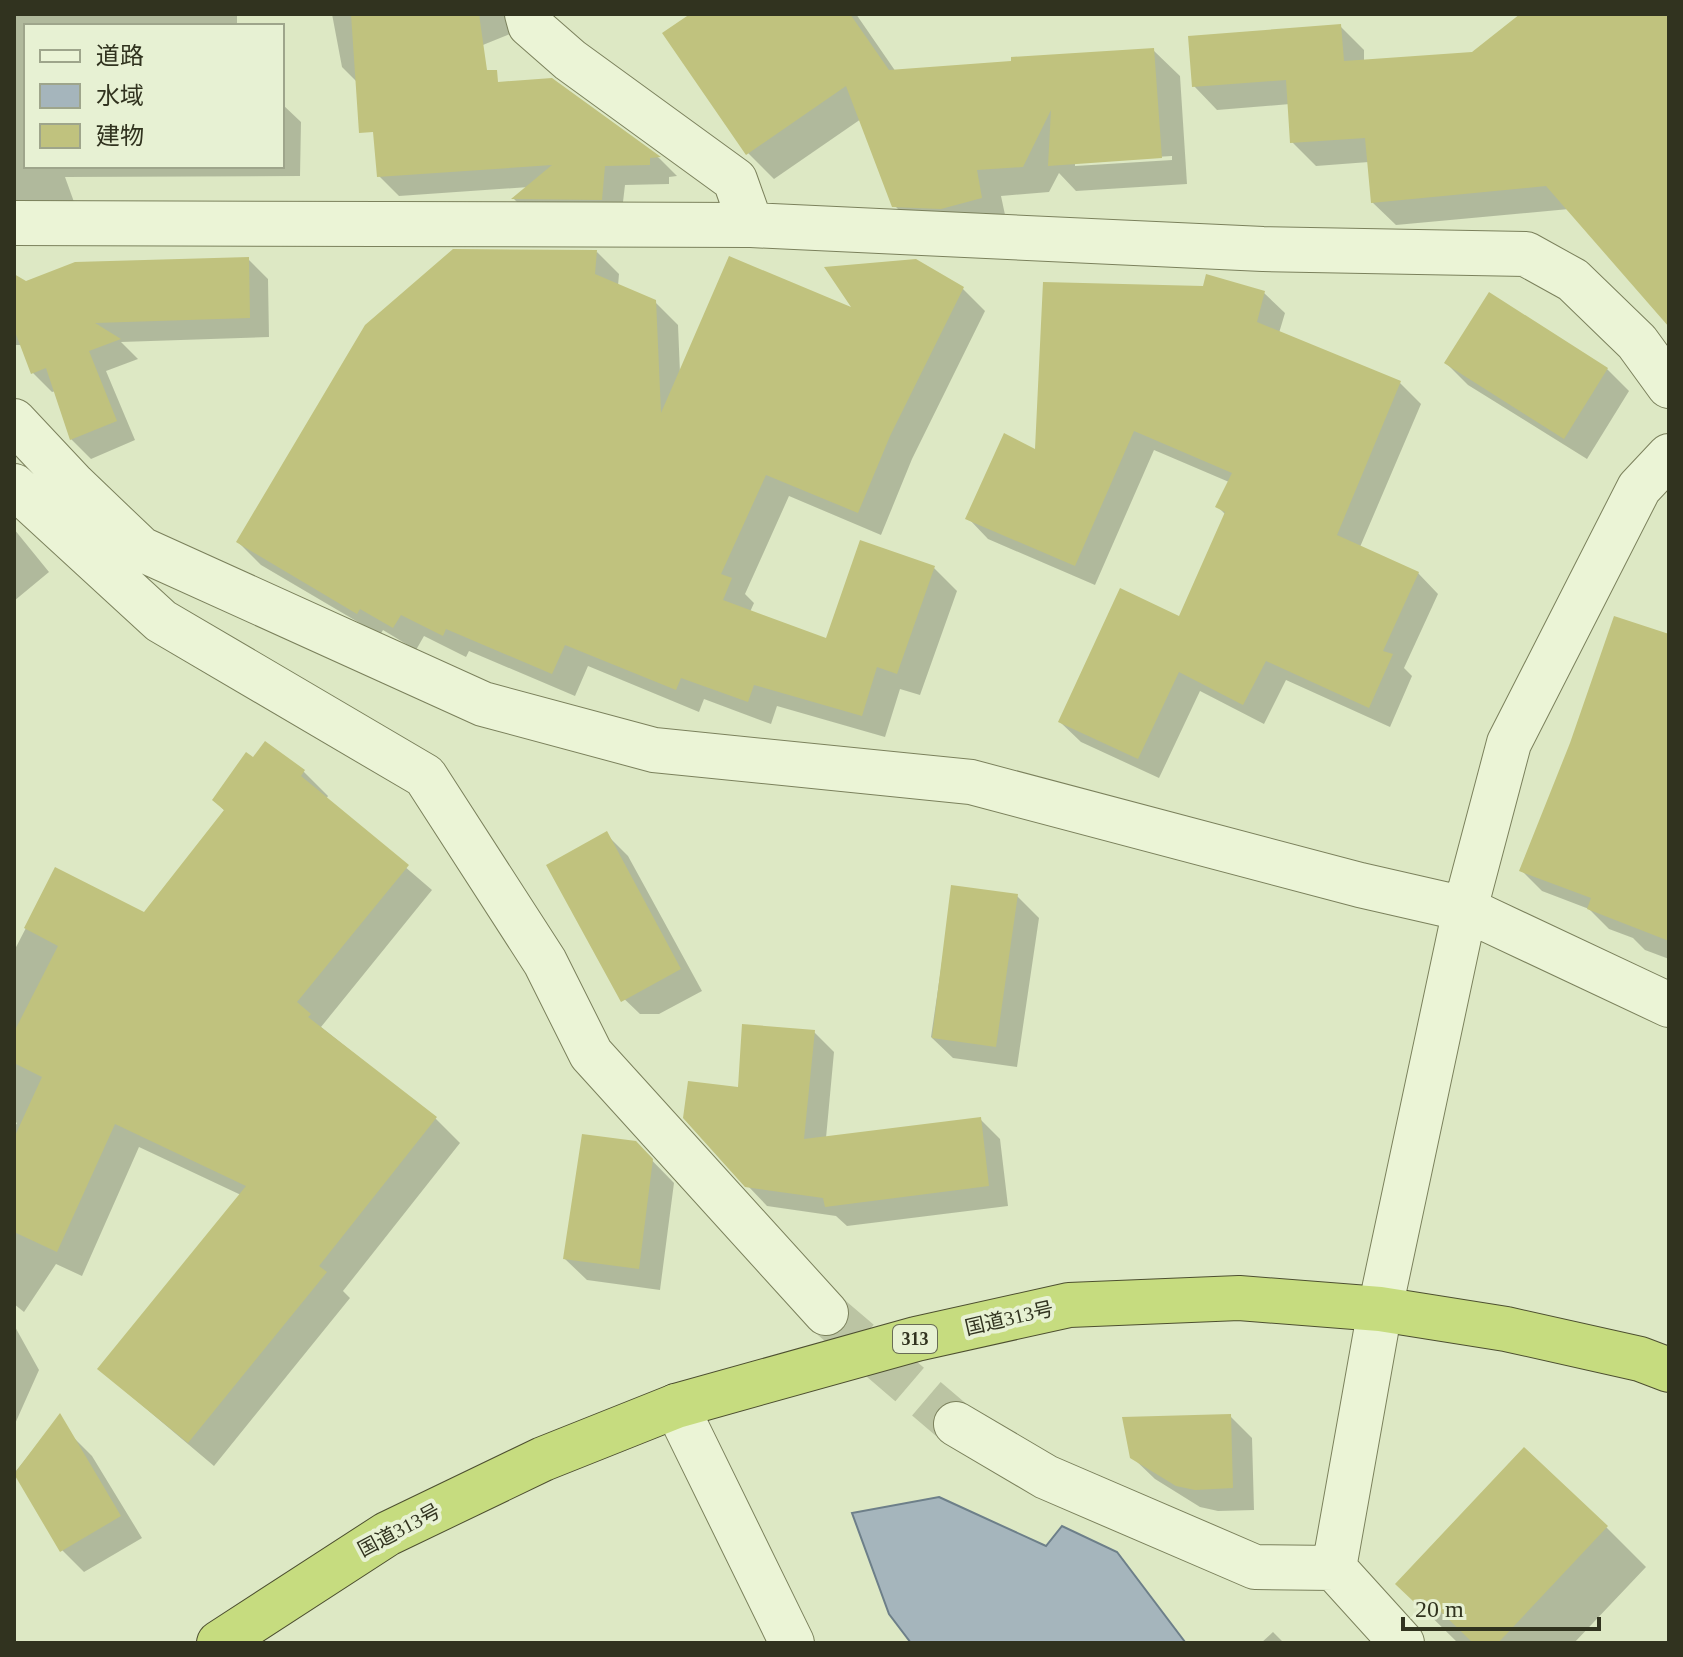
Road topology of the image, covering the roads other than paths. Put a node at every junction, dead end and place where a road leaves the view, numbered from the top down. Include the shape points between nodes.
1 (527, 14) edge
2 (14, 223) edge
3 (751, 225) junction
4 (1669, 386) edge
5 (14, 421) edge
6 (1669, 456) edge
7 (14, 486) edge
8 (1465, 909) junction
9 (1669, 1005) edge
10 (1380, 1309) junction
11 (826, 1313) tunnel mouth
12 (1669, 1370) edge
13 (676, 1406) junction
14 (956, 1424) tunnel mouth
15 (1334, 1568) junction
16 (219, 1643) edge
17 (792, 1643) edge
18 (1402, 1643) edge

1 - 3 street via 530,25 570,60 735,180
2 - 3 street
3 - 4 street via 1263,249 1526,254 1573,280 1637,342
5 - 8 street via 141,549 483,704 654,750 971,782
6 - 8 street via 1639,488 1509,743
7 - 11 street via 161,621 425,776 545,962 591,1054
8 - 9 street
8 - 10 street
10 - 12 highway, 国道313号 / 313 via 1506,1329
10 - 13 highway, 国道313号 / 313 via 1239,1298 1069,1305 916,1339
10 - 15 street
13 - 16 highway, 国道313号 / 313 via 543,1459 387,1534
13 - 17 street
14 - 15 street via 1046,1477 1255,1567
15 - 18 street

